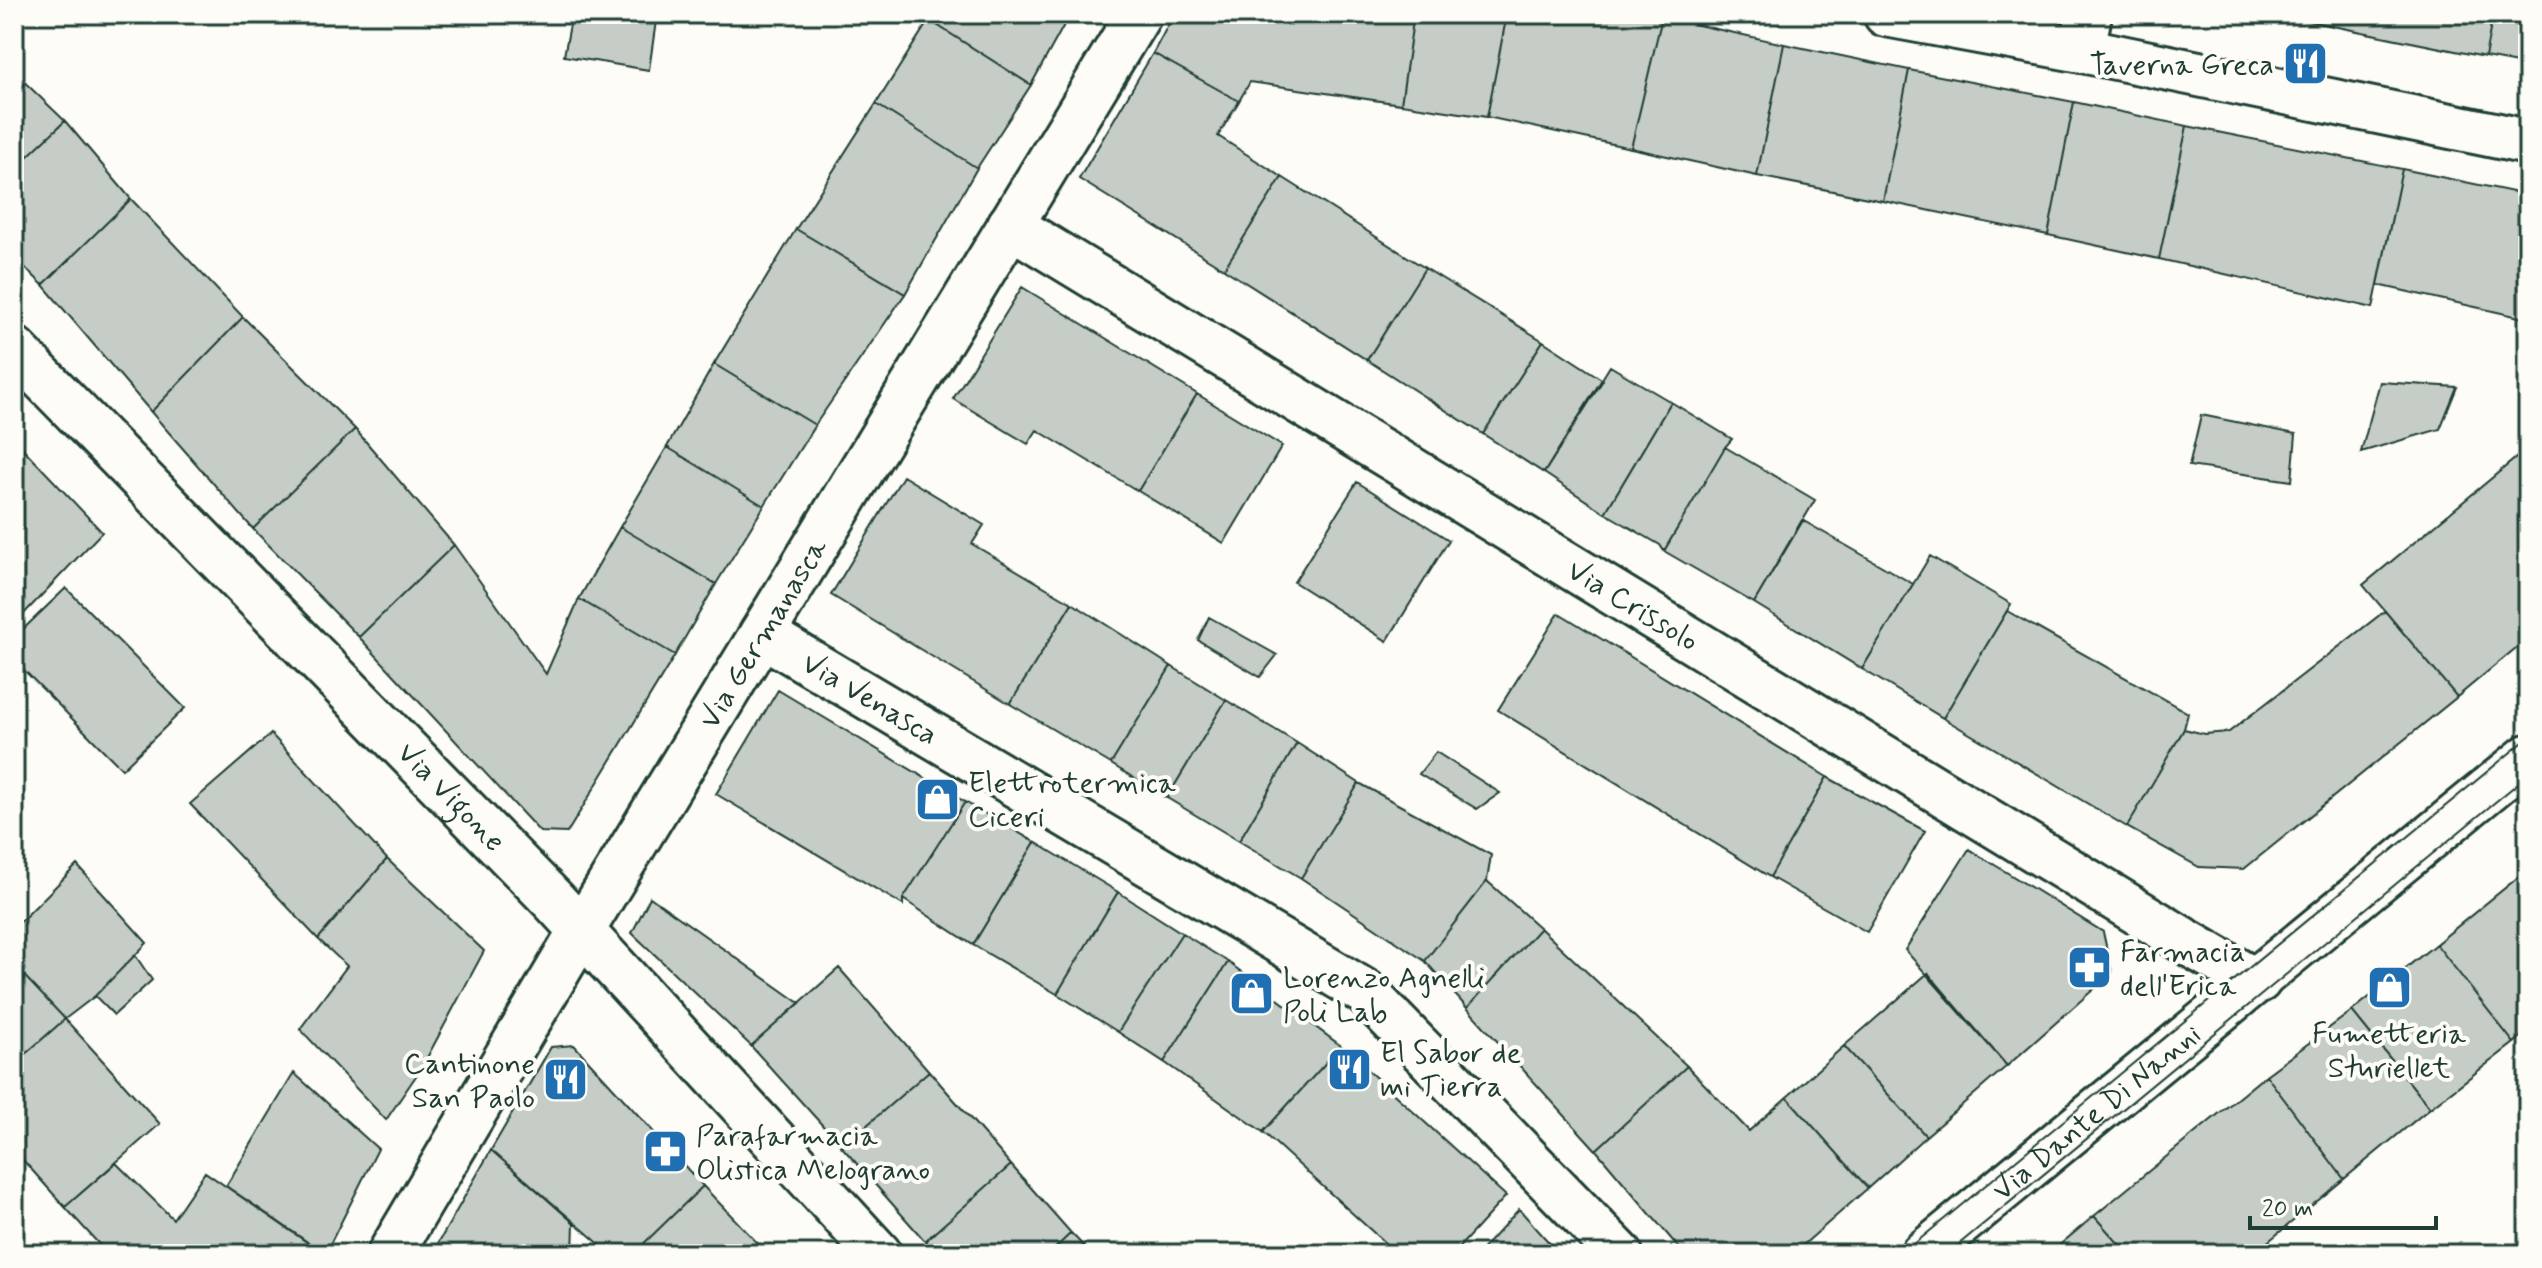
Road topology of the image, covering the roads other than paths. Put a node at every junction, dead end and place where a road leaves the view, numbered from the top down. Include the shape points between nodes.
1 (1139, 14) edge
2 (1886, 14) edge
3 (2086, 32) edge
4 (2528, 142) edge
5 (1010, 225) junction
6 (14, 349) edge
7 (762, 634) junction
8 (2528, 757) edge
9 (582, 930) junction
10 (2259, 980) junction
11 (390, 1254) edge
12 (879, 1254) edge
13 (1620, 1254) edge
14 (1923, 1254) edge

1 - 5 street, Via Germanasca
2 - 3 street
3 - 4 street
5 - 7 street, Via Germanasca
5 - 10 street, Via Crissolo via 2185,941
6 - 9 street, Via Vigone
7 - 9 street, Via Germanasca
7 - 13 street, Via Venasca via 1365,992
8 - 10 street, Via Dante Di Nanni
9 - 11 street, Via Germanasca
9 - 12 street, Via Vigone
10 - 14 street, Via Dante Di Nanni

